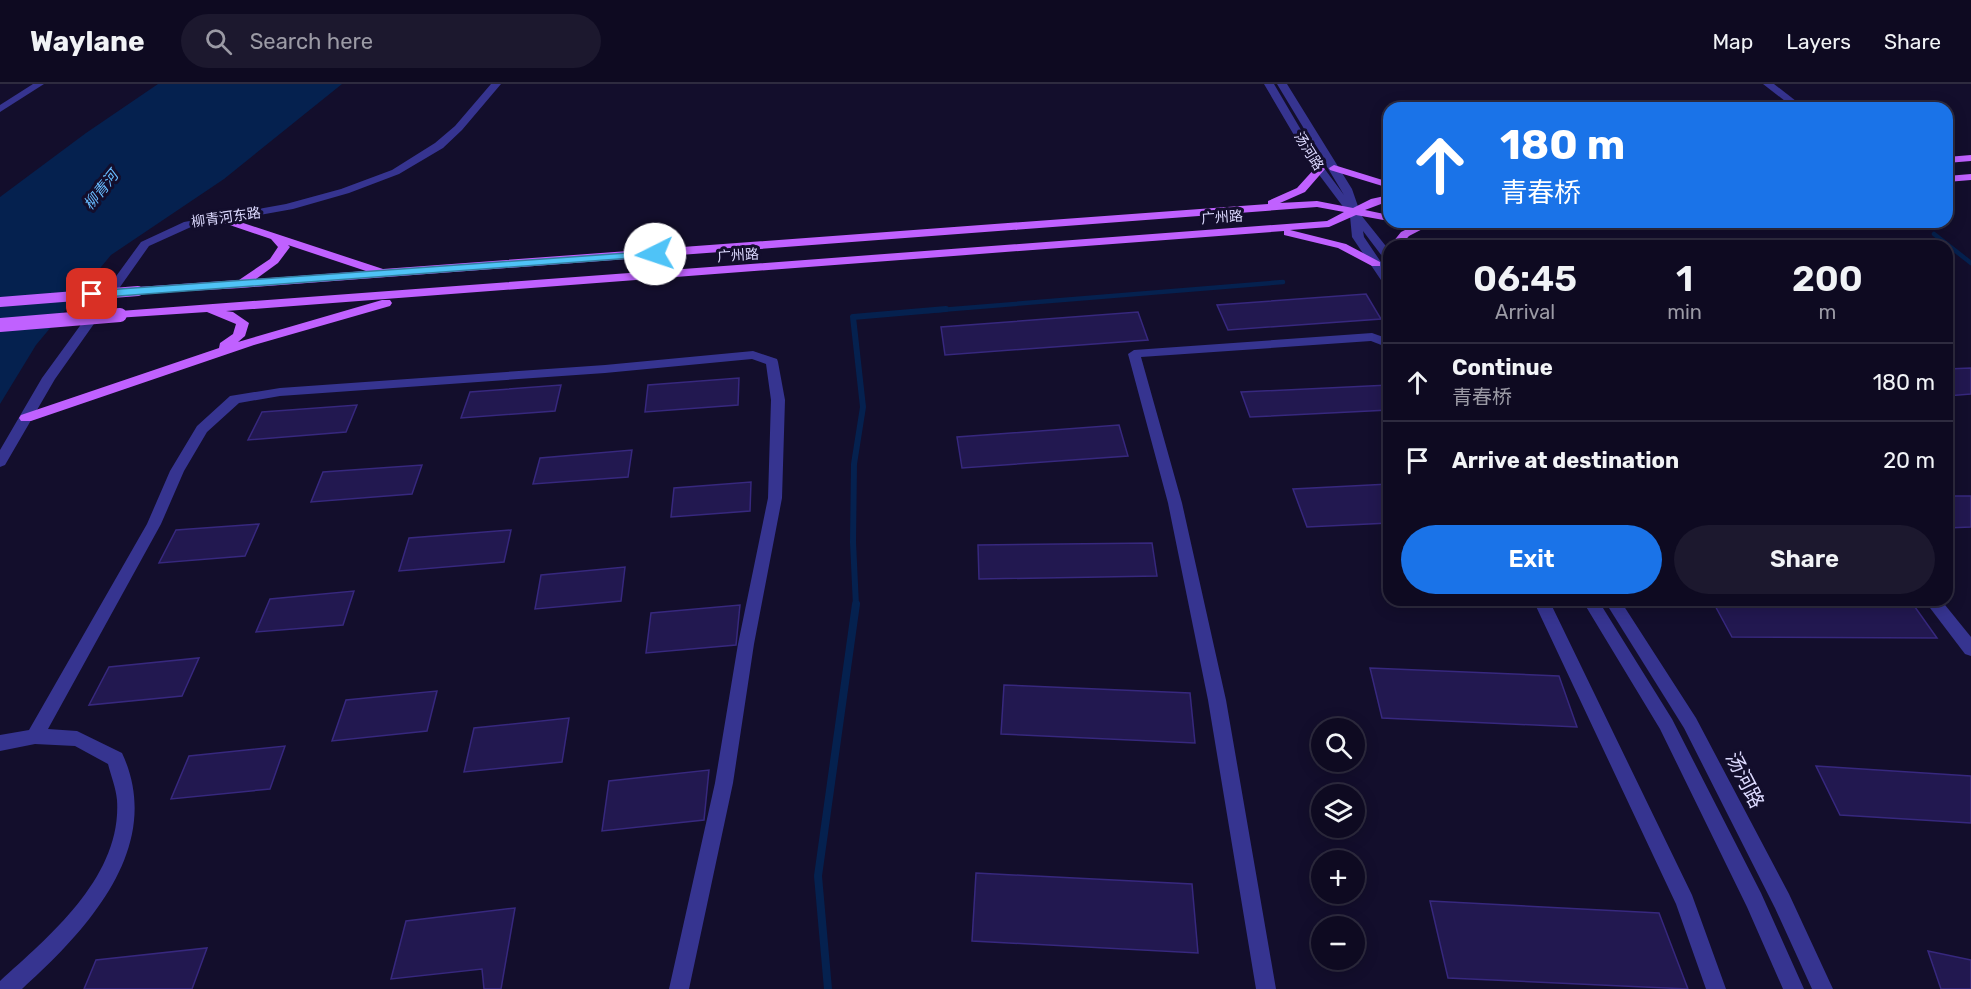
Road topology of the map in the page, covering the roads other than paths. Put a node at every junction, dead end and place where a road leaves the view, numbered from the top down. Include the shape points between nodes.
1 (39, 84) edge
2 (496, 84) edge
3 (1269, 84) edge
4 (1282, 84) edge
5 (1768, 84) edge
6 (1792, 102) edge
7 (0, 110) edge
8 (1971, 158) edge
9 (1953, 160) edge
10 (1334, 168) junction
11 (1320, 169) junction
12 (1971, 177) edge
13 (1953, 178) edge
14 (1383, 183) edge
15 (1383, 198) edge
16 (1254, 209) junction
17 (1355, 213) junction
18 (1383, 217) edge
19 (219, 218) junction
20 (1418, 228) edge
21 (1258, 230) junction
22 (276, 238) junction
23 (1400, 240) edge
24 (1383, 250) edge
25 (1376, 264) junction
26 (390, 274) junction
27 (1383, 275) edge
28 (241, 284) junction
29 (422, 294) junction
30 (0, 302) edge
31 (201, 310) junction
32 (0, 325) edge
33 (1383, 342) edge
34 (211, 354) junction
35 (26, 418) junction
36 (0, 462) edge
37 (1544, 606) edge
38 (1594, 606) edge
39 (1616, 606) edge
40 (1937, 606) edge
41 (1971, 649) edge
42 (35, 736) junction
43 (0, 743) edge
44 (7, 989) edge
45 (679, 989) edge
46 (1266, 989) edge
47 (1716, 989) edge
48 (1794, 989) edge
49 (1823, 989) edge

1 - 7 street
2 - 19 street, 柳青河东路 via 467,122 433,152 387,178 264,212
3 - 11 street, 汤河路
4 - 10 street, 汤河路
5 - 6 street
8 - 9 main road
10 - 14 main road
10 - 17 street, 汤河路
11 - 16 main road via 1301,190
11 - 17 street, 汤河路
12 - 13 main road
15 - 17 main road, 广州路
16 - 17 main road, 广州路 via 1317,204
16 - 26 main road, 广州路
17 - 18 main road, 广州路
17 - 21 main road, 广州路 via 1329,224
17 - 24 street, 汤河路
17 - 25 street, 汤河路 via 1358,237
19 - 22 main road
19 - 35 street, 柳青河东路 via 185,223 145,244 49,378
20 - 23 main road
21 - 25 main road via 1342,246
21 - 29 main road, 广州路
22 - 26 main road
22 - 28 main road via 284,247 274,261
25 - 27 street, 汤河路
26 - 28 main road, 广州路
28 - 30 main road, 广州路, bridge
29 - 31 main road, 广州路
29 - 34 main road
31 - 32 main road, 广州路, bridge
31 - 34 main road via 228,315 243,323 238,336
33 - 46 street via 1372,337 1134,354 1175,502 1217,700
34 - 35 main road
35 - 36 street, 柳青河东路
37 - 47 street via 1685,902
38 - 48 street via 1666,724 1755,900
39 - 49 street, 汤河路 via 1690,723
40 - 41 street
42 - 43 street
42 - 44 street via 77,739 116,759 126,804 119,847 99,893 46,954
42 - 45 street via 154,524 177,471 202,429 234,399 280,392 753,355 772,362 778,400 775,498 724,783

